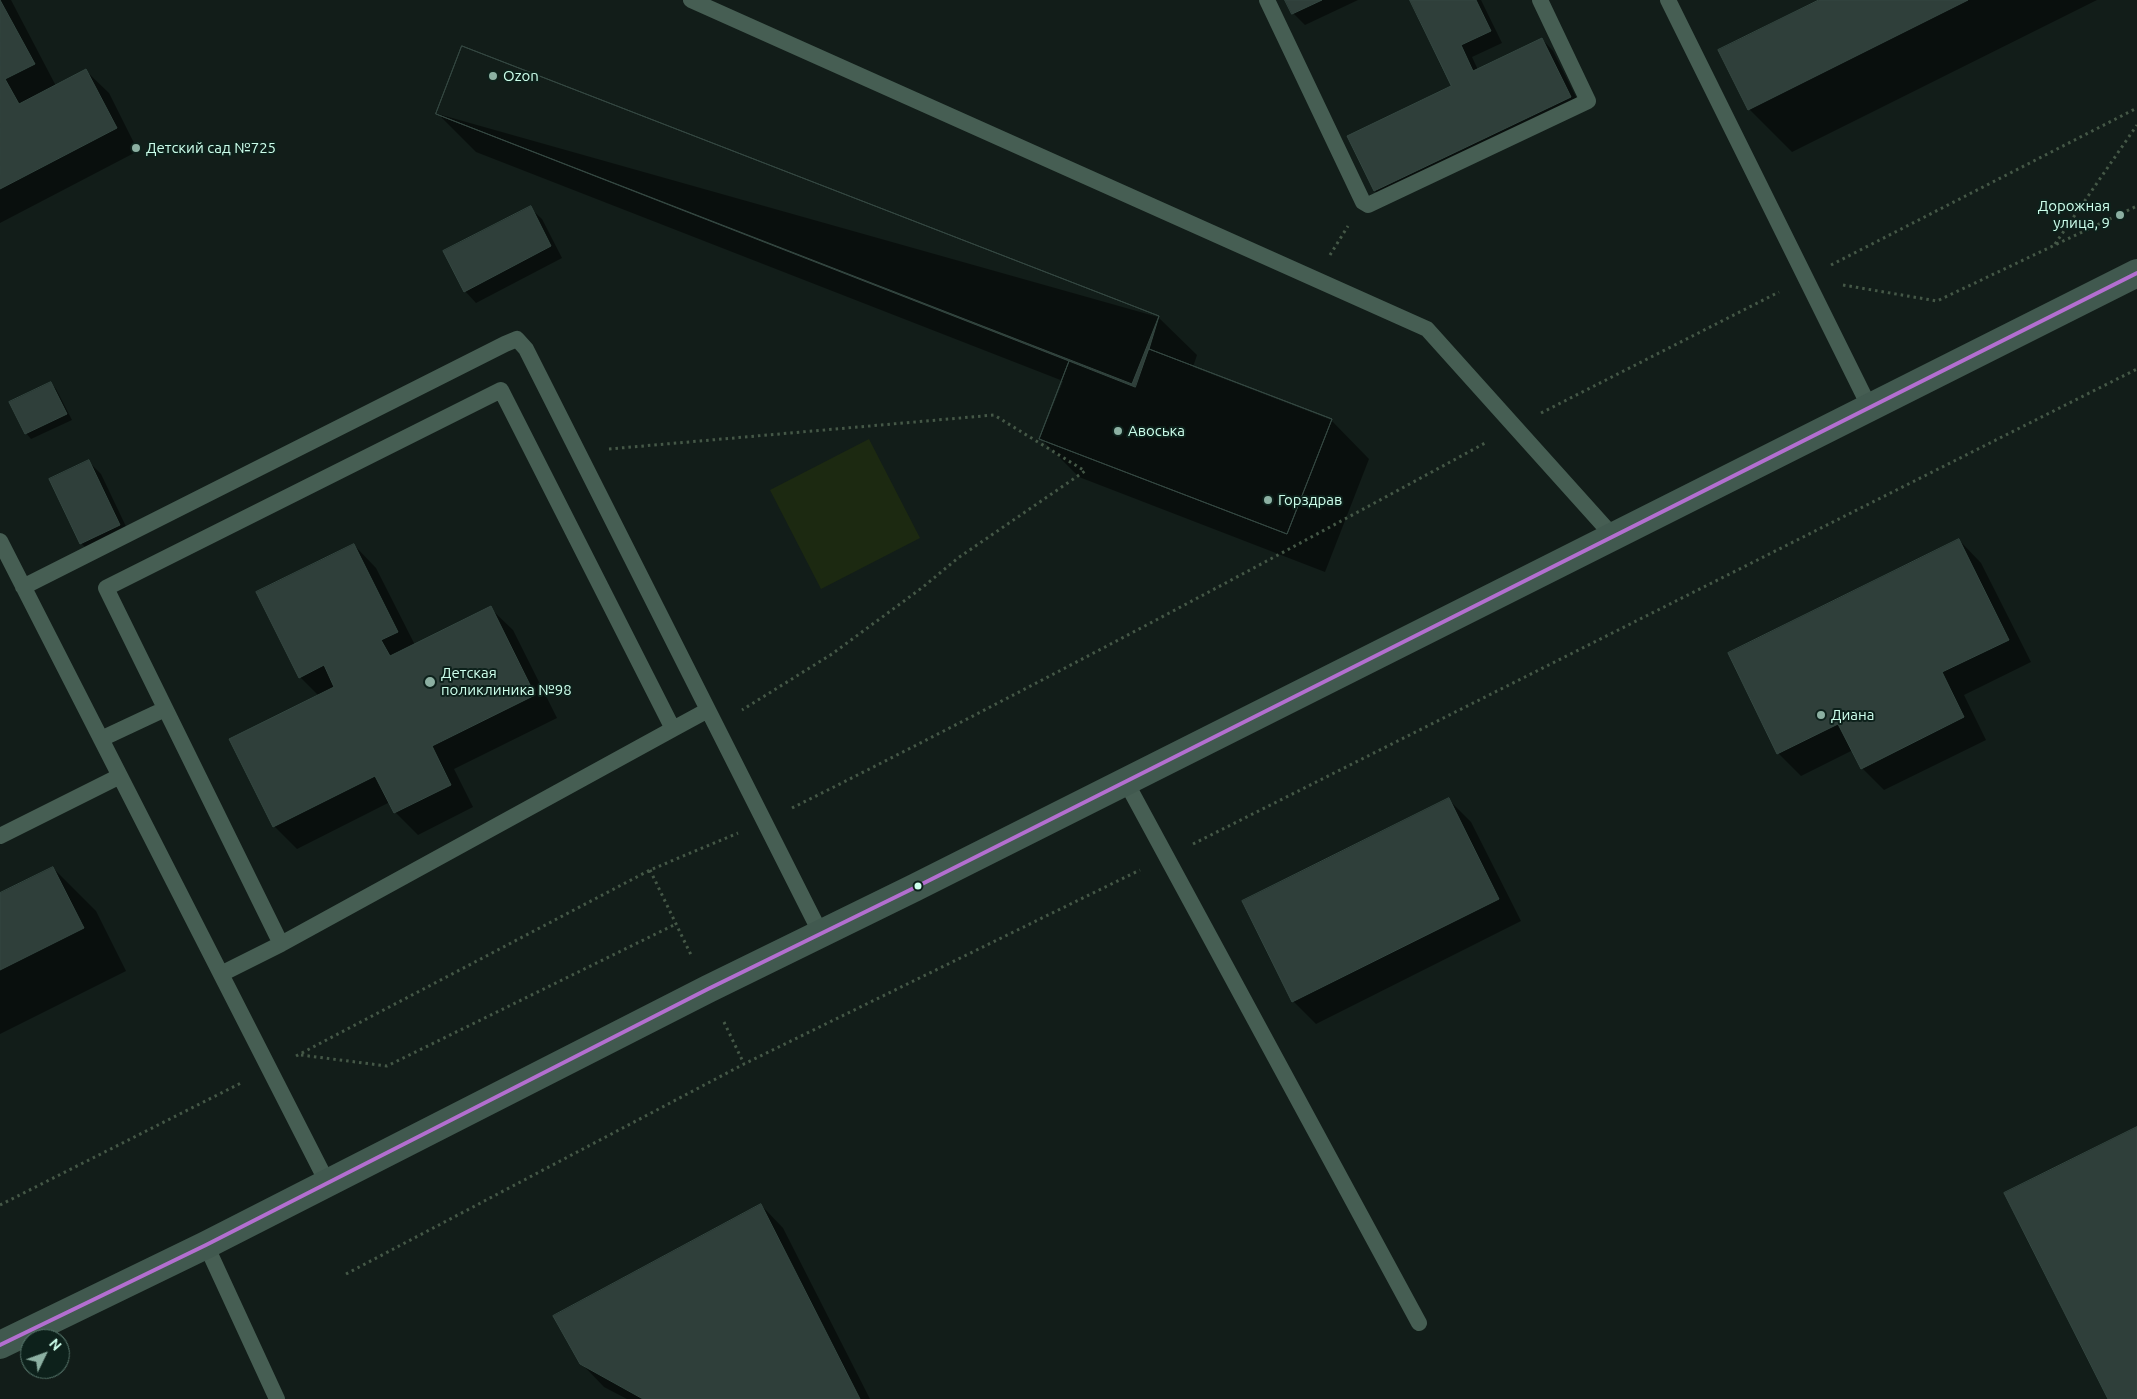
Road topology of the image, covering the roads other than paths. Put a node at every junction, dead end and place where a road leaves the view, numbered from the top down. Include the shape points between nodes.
1 (691, 0) edge
2 (1267, 0) edge
3 (1540, 0) edge
4 (1668, 0) edge
5 (2137, 273) edge
6 (1869, 406) junction
7 (1613, 536) junction
8 (0, 541) edge
9 (23, 587) junction
10 (165, 709) junction
11 (708, 710) junction
12 (673, 729) junction
13 (101, 739) junction
14 (120, 776) junction
15 (1126, 782) junction
16 (0, 836) edge
17 (821, 934) junction
18 (281, 944) junction
19 (221, 974) junction
20 (328, 1182) junction
21 (206, 1245) junction
22 (1419, 1323) dead end
23 (0, 1345) edge
24 (277, 1399) edge

1 - 7 lane via 1427,329
2 - 3 lane via 1363,202 1368,204 1588,101
4 - 6 lane
5 - 6 main road
6 - 7 main road
7 - 15 main road
8 - 9 lane
9 - 11 lane via 517,340 526,349
9 - 13 lane
10 - 12 lane via 106,588 501,390
10 - 13 lane
10 - 18 lane
11 - 12 lane
11 - 17 lane
12 - 18 lane
13 - 14 lane
14 - 16 lane
14 - 19 lane
15 - 17 main road
15 - 22 lane
17 - 20 main road
18 - 19 lane
19 - 20 lane
20 - 21 main road
21 - 23 main road
21 - 24 lane

